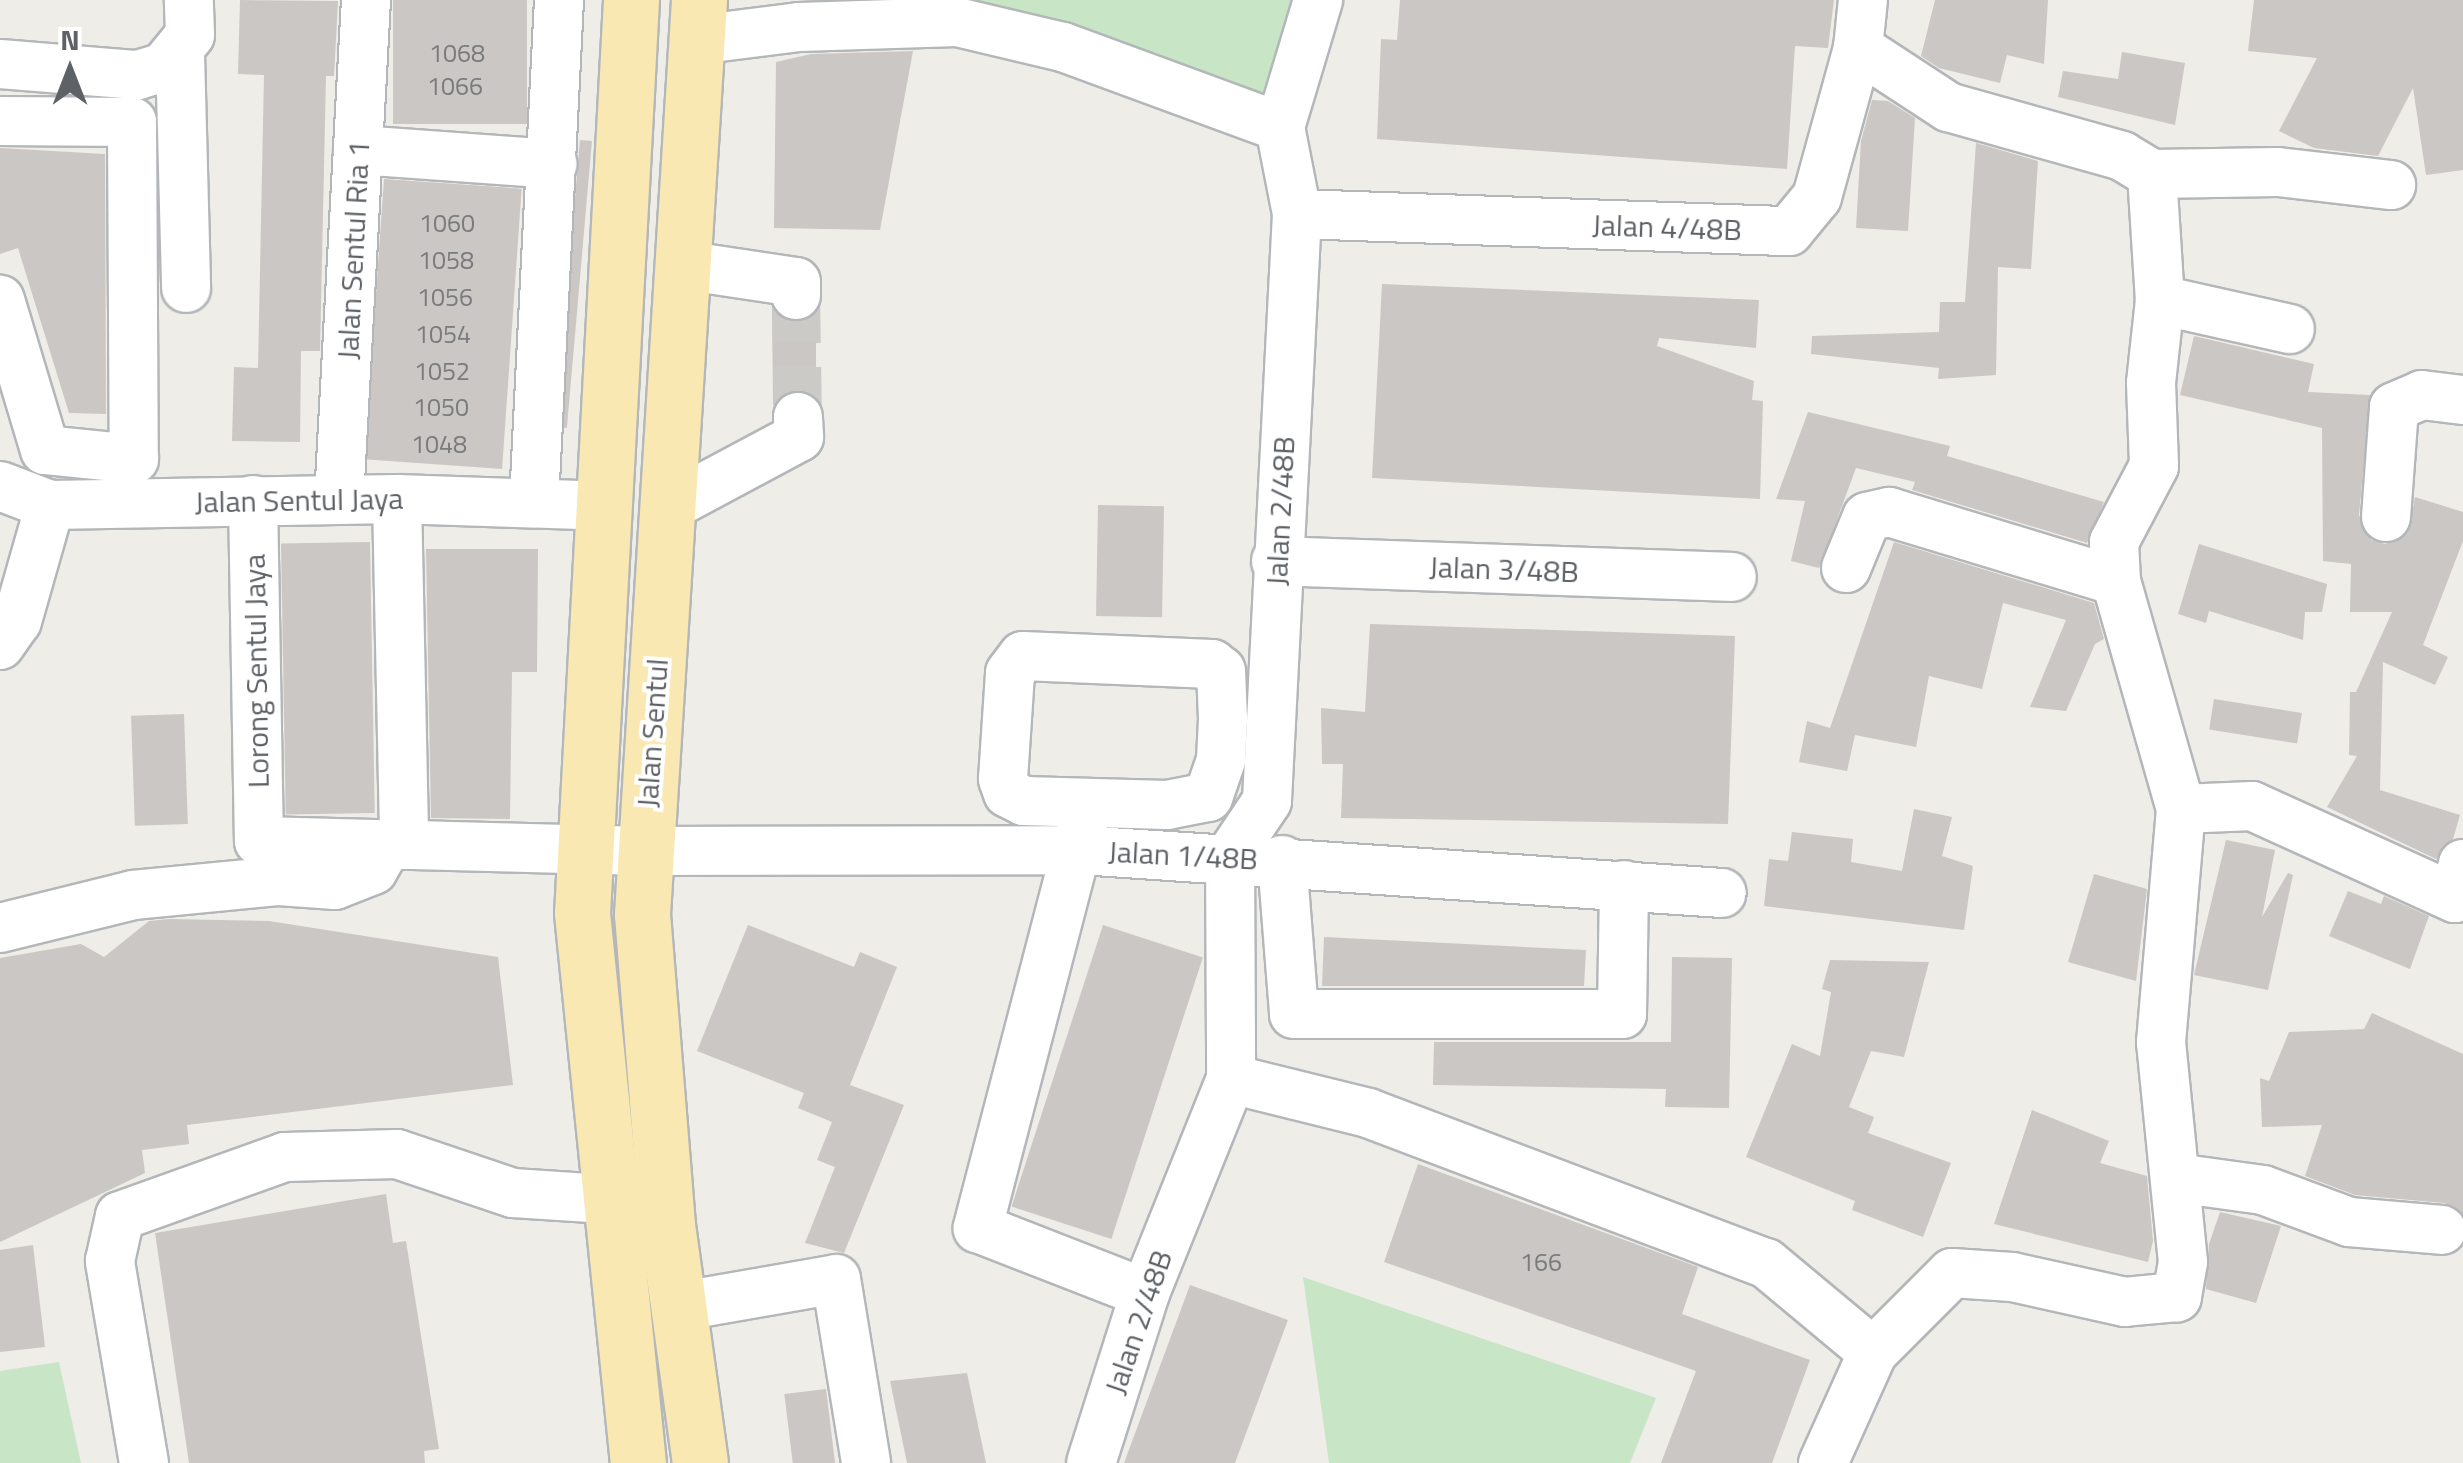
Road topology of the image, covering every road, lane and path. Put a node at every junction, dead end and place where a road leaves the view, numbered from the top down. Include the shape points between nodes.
1 (189, 0) edge
2 (366, 0) edge
3 (559, 0) edge
4 (631, 0) edge
5 (1318, 0) edge
6 (1863, 0) edge
7 (957, 11) edge
8 (875, 12) edge
9 (800, 14) edge
10 (697, 20) edge
11 (1858, 48) junction
12 (180, 54) junction
13 (0, 64) edge
14 (0, 120) edge
15 (1280, 126) junction
16 (625, 129) junction
17 (553, 145) junction
18 (358, 150) junction
19 (2152, 174) junction
20 (2392, 185) dead end
21 (1297, 214) junction
22 (682, 266) junction
23 (186, 288) dead end
24 (796, 295) dead end
25 (0, 300) edge
26 (2160, 300) junction
27 (2290, 329) dead end
28 (2463, 400) edge
29 (798, 417) tunnel mouth
30 (0, 486) edge
31 (397, 498) junction
32 (253, 500) junction
33 (339, 500) junction
34 (534, 502) junction
35 (50, 504) junction
36 (603, 506) junction
37 (666, 508) junction
38 (2386, 517) dead end
39 (1276, 561) junction
40 (1846, 568) dead end
41 (1732, 577) dead end
42 (2116, 581) junction
43 (0, 645) edge
44 (1086, 803) junction
45 (2180, 809) junction
46 (260, 841) joint
47 (396, 845) junction
48 (584, 850) junction
49 (1080, 850) junction
50 (644, 852) junction
51 (1230, 856) junction
52 (1282, 860) junction
53 (2459, 881) edge
54 (1624, 886) junction
55 (1722, 893) dead end
56 (0, 928) edge
57 (1231, 1079) junction
58 (2176, 1178) junction
59 (606, 1199) junction
60 (2442, 1230) dead end
61 (1145, 1293) junction
62 (682, 1306) junction
63 (1873, 1352) junction
64 (144, 1463) edge
65 (638, 1463) edge
66 (700, 1463) edge
67 (866, 1463) edge
68 (1091, 1463) edge
69 (1823, 1463) edge

1 - 12 street via 190,35
2 - 18 street, Jalan Sentul Ria 1
3 - 17 street
4 - 16 main road, Jalan Sentul
5 - 15 street
6 - 11 street, Jalan 4/48B
7 - 8 street
7 - 15 street
8 - 9 street
9 - 10 street
10 - 22 main road, Jalan Sentul
11 - 19 street via 1948,107 2122,156
11 - 21 street, Jalan 4/48B via 1818,198 1789,231
12 - 13 street via 138,75
12 - 23 street
14 - 25 street via 132,122 134,458 46,450
15 - 21 street, Jalan 2/48B
16 - 17 street
16 - 36 main road, Jalan Sentul
17 - 18 street
17 - 34 street
18 - 33 street, Jalan Sentul Ria 1
19 - 20 street via 2278,172
19 - 26 street
21 - 39 street, Jalan 2/48B
22 - 24 street via 796,282
22 - 37 main road, Jalan Sentul
26 - 27 street
26 - 42 street via 2150,383 2154,466 2120,524
28 - 38 street via 2422,396 2394,407
29 - 37 street via 799,436
30 - 35 street, Jalan Sentul Jaya
31 - 33 street, Jalan Sentul Jaya
31 - 34 street, Jalan Sentul Jaya
31 - 47 street
32 - 33 street, Jalan Sentul Jaya
32 - 35 street, Jalan Sentul Jaya
32 - 46 street, Lorong Sentul Jaya
34 - 36 street, Jalan Sentul Jaya
35 - 43 street via 17,621
36 - 48 main road, Jalan Sentul
37 - 50 main road, Jalan Sentul
39 - 41 street, Jalan 3/48B
39 - 51 street, Jalan 2/48B via 1267,802
40 - 42 street via 1866,517 1889,512
42 - 45 street
44 - 44 street via 1196,804 1208,797 1221,760 1220,672 1194,660 1054,655 1024,656 1013,664 1003,779 1008,793 1024,801
44 - 49 street
45 - 53 street via 2252,806
45 - 58 street via 2161,1009 2162,1088
46 - 47 street, Jalan 1/48B
47 - 48 street, Jalan 1/48B
47 - 56 street via 373,870 336,886 279,881 133,895
48 - 50 street, Jalan 1/48B
48 - 59 main road, Jalan Sentul via 584,968
49 - 50 street, Jalan 1/48B
49 - 51 street, Jalan 1/48B
49 - 61 street via 978,1228
50 - 62 main road, Jalan Sentul via 652,1079
51 - 52 street, Jalan 1/48B
51 - 57 street, Jalan 2/48B
52 - 54 street, Jalan 1/48B
52 - 54 street via 1294,1014 1622,1014
54 - 55 street, Jalan 1/48B
57 - 61 street, Jalan 2/48B
57 - 63 street via 1368,1113 1766,1264
58 - 60 street via 2263,1190 2349,1222
58 - 63 street via 2183,1262 2177,1298 2126,1302 2012,1276 1952,1273
59 - 64 street via 513,1193 397,1154 285,1157 120,1216 110,1261
59 - 65 main road, Jalan Sentul
61 - 68 street, Jalan 2/48B
62 - 66 main road, Jalan Sentul
62 - 67 street via 836,1279
63 - 69 street

